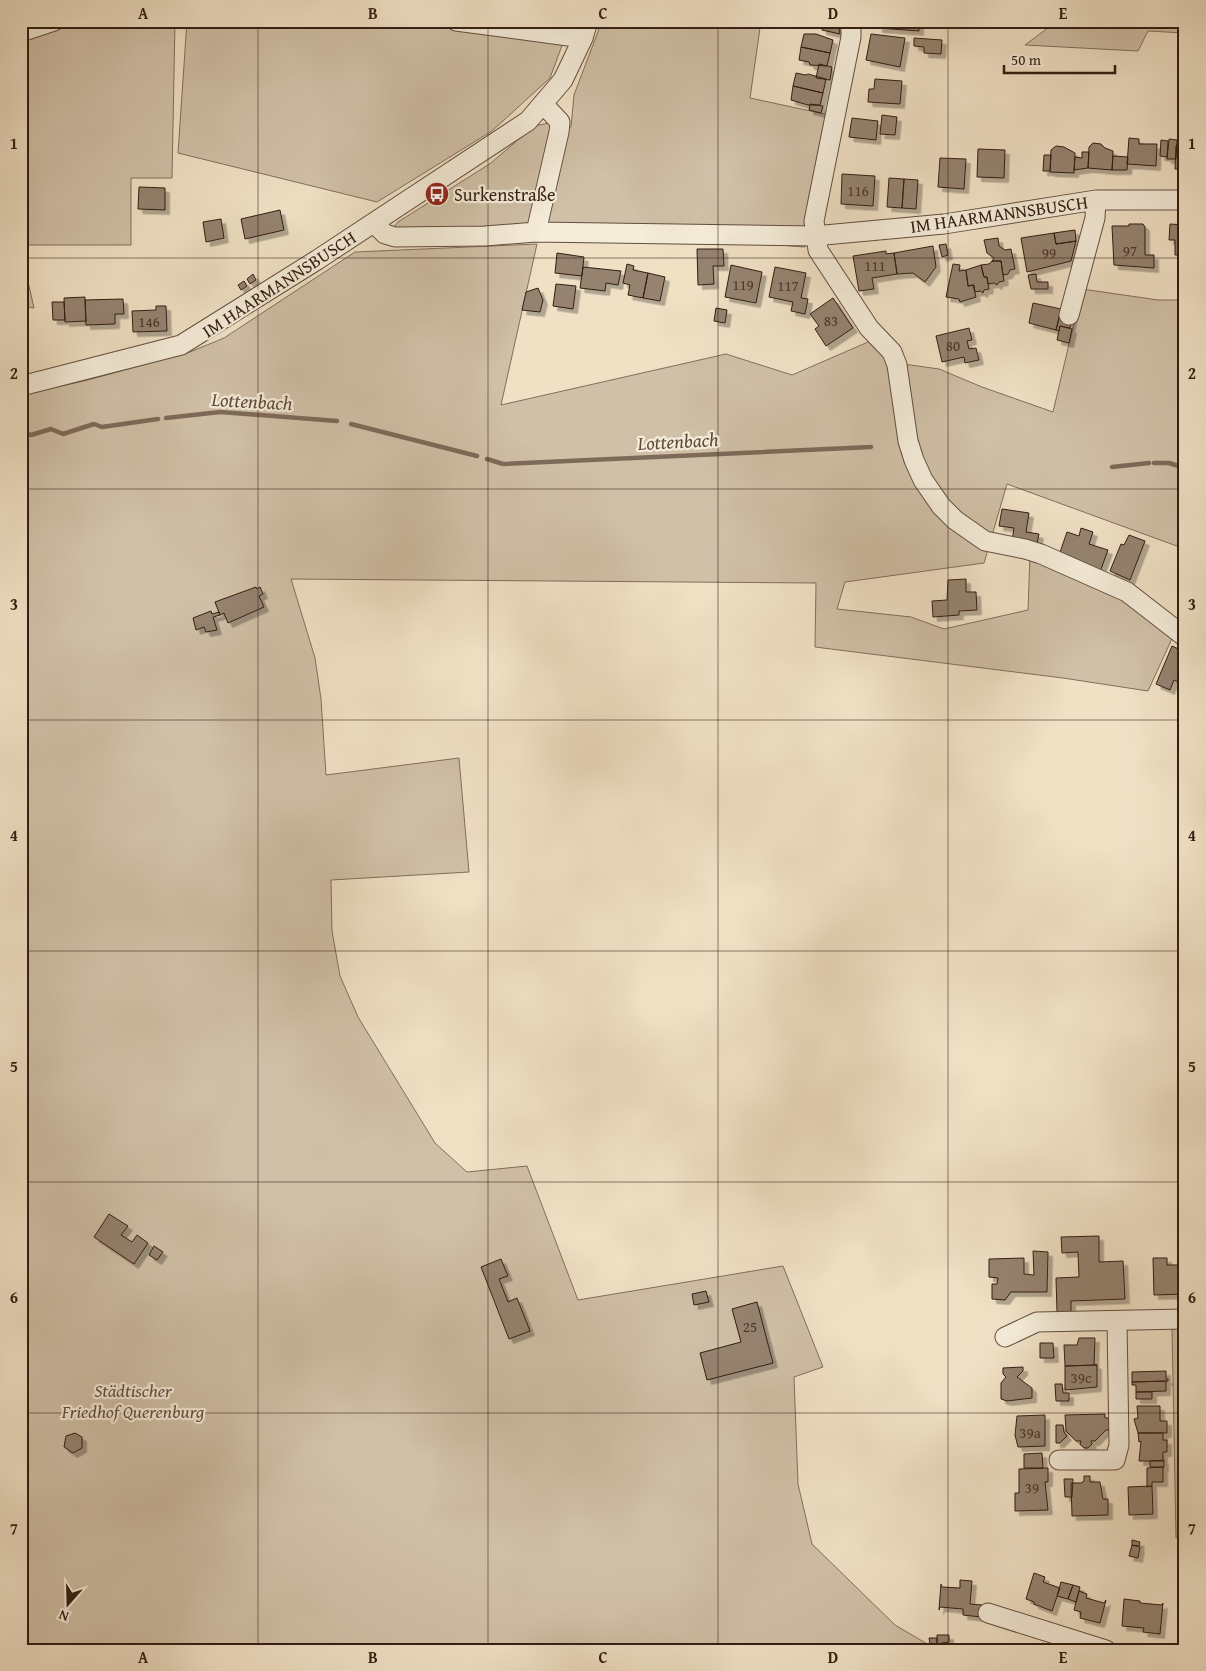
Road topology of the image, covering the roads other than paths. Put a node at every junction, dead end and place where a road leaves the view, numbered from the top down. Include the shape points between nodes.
1 (54, 21) edge
2 (456, 21) edge
3 (851, 21) edge
4 (585, 29) edge
5 (21, 32) edge
6 (544, 105) junction
7 (1096, 200) junction
8 (1185, 200) edge
9 (374, 223) junction
10 (536, 232) junction
11 (814, 236) junction
12 (1069, 315) dead end
13 (21, 386) edge
14 (1185, 637) edge
15 (1185, 1320) edge
16 (1117, 1321) junction
17 (1005, 1337) dead end
18 (1058, 1460) dead end
19 (988, 1613) dead end
20 (1106, 1650) edge

1 - 5 street
2 - 4 street
3 - 11 street via 851,37 814,221
4 - 6 street via 563,80
6 - 9 street via 502,140
6 - 10 street via 560,122
7 - 8 street, IM HAARMANNSBUSCH
7 - 11 street, IM HAARMANNSBUSCH via 944,224
7 - 12 street via 1095,218
9 - 10 street, IM HAARMANNSBUSCH via 385,234 395,237
9 - 13 street, IM HAARMANNSBUSCH via 180,345
10 - 11 street, IM HAARMANNSBUSCH
11 - 14 street via 818,250 845,294 869,328 892,352 897,365 908,441 923,480 941,506 985,542 1041,554 1127,592
15 - 16 street
16 - 17 street via 1037,1322
16 - 18 street via 1119,1445 1115,1460
19 - 20 street

